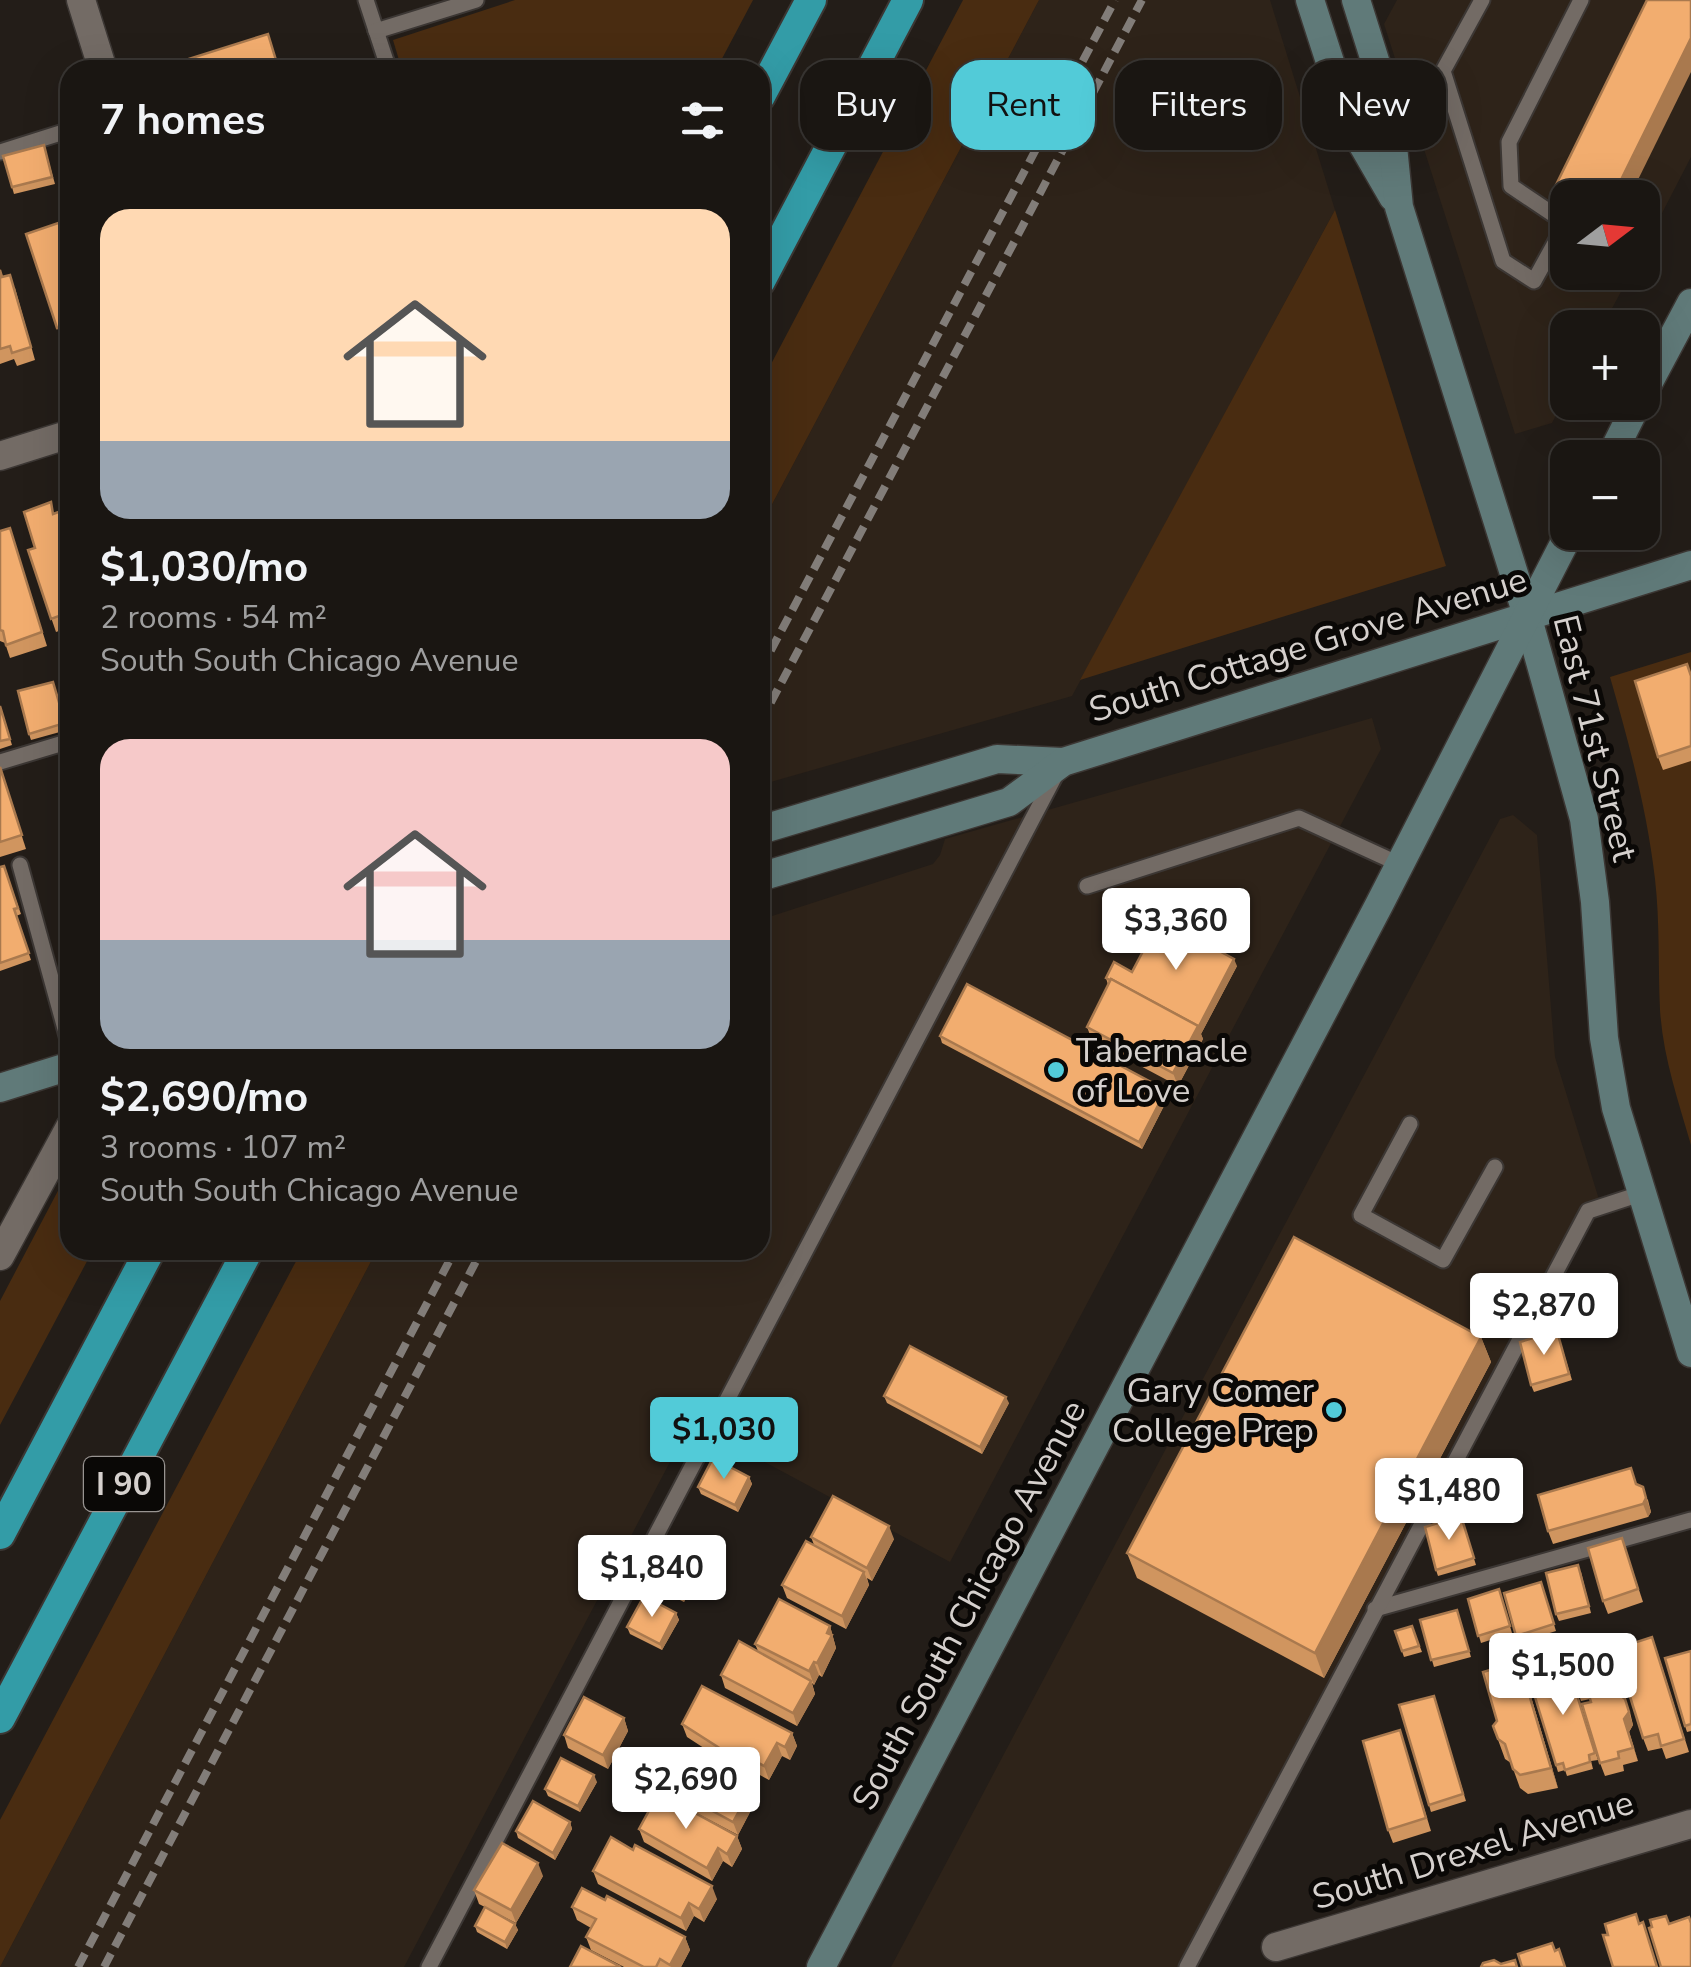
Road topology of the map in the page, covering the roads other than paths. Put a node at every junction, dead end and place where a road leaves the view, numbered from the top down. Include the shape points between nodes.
1 (81, 0) edge
2 (366, 0) edge
3 (476, 0) edge
4 (810, 0) edge
5 (908, 0) edge
6 (1310, 0) edge
7 (1356, 0) edge
8 (1482, 0) edge
9 (1582, 0) edge
10 (376, 31) junction
11 (99, 60) edge
12 (386, 60) edge
13 (770, 77) edge
14 (60, 133) edge
15 (0, 152) edge
16 (1399, 207) junction
17 (770, 262) edge
18 (1691, 303) edge
19 (1660, 361) edge
20 (60, 437) edge
21 (0, 456) edge
22 (1561, 550) edge
23 (1691, 565) edge
24 (1527, 616) junction
25 (60, 744) edge
26 (0, 762) edge
27 (1063, 762) junction
28 (770, 827) edge
29 (1400, 864) junction
30 (20, 865) dead end
31 (770, 874) edge
32 (1087, 886) dead end
33 (60, 1011) edge
34 (60, 1069) edge
35 (0, 1088) edge
36 (1410, 1124) dead end
37 (60, 1146) edge
38 (1494, 1167) dead end
39 (1643, 1194) junction
40 (0, 1256) edge
41 (145, 1260) edge
42 (243, 1260) edge
43 (1691, 1353) edge
44 (1691, 1520) edge
45 (0, 1534) edge
46 (1375, 1609) junction
47 (0, 1718) edge
48 (1691, 1824) edge
49 (1276, 1948) dead end
50 (428, 1967) edge
51 (821, 1967) edge
52 (1187, 1967) edge

1 - 11 street
2 - 10 lane
3 - 10 lane
4 - 13 highway
5 - 17 highway
6 - 16 main road, East 71st Street via 1349,121
7 - 16 main road, East 71st Street via 1389,105
8 - 9 lane via 1442,71 1503,262 1534,281 1566,222 1511,186 1509,142
10 - 12 lane
14 - 15 lane
16 - 24 main road, East 71st Street
18 - 19 main road
20 - 21 street
22 - 24 main road, South South Chicago Avenue
23 - 24 main road, South Cottage Grove Avenue
24 - 27 main road, South Cottage Grove Avenue
24 - 29 main road, South South Chicago Avenue
24 - 39 main road, East 71st Street via 1584,820 1604,1038 1616,1108
25 - 26 lane
27 - 28 main road, South Cottage Grove Avenue via 997,759
27 - 31 main road, South Cottage Grove Avenue via 1009,802
27 - 50 lane
29 - 32 lane via 1298,818
29 - 51 main road, South South Chicago Avenue
30 - 33 lane
34 - 35 main road
36 - 38 lane via 1361,1215 1443,1260
37 - 40 street
39 - 43 main road, East 71st Street
39 - 46 lane via 1588,1211
41 - 45 highway, I 90
42 - 47 highway, I 90
44 - 46 lane
46 - 52 lane
48 - 49 street, South Drexel Avenue

